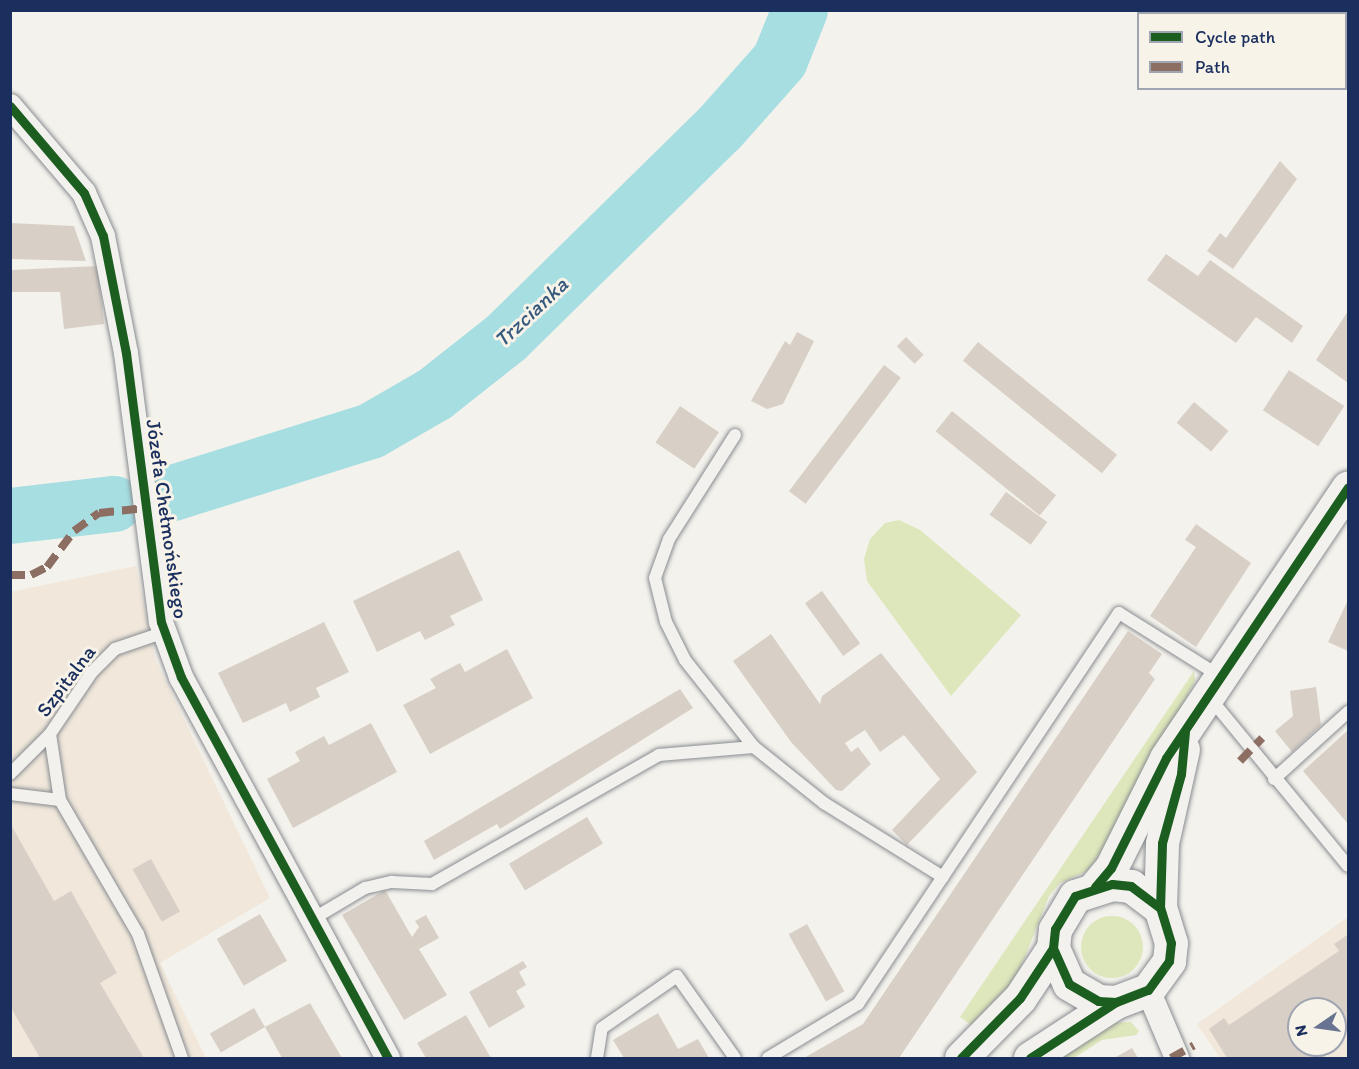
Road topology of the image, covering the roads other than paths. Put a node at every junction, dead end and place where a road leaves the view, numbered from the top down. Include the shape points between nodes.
1 (10, 106) edge
2 (735, 435) dead end
3 (1348, 487) edge
4 (165, 632) junction
5 (1214, 685) junction
6 (1348, 712) edge
7 (1185, 732) junction
8 (50, 735) junction
9 (754, 747) junction
10 (10, 774) edge
11 (1274, 779) junction
12 (10, 794) edge
13 (60, 800) junction
14 (1348, 866) edge
15 (943, 877) junction
16 (1095, 886) junction
17 (1160, 908) junction
18 (311, 920) junction
19 (1053, 948) junction
20 (1148, 990) junction
21 (1116, 1002) junction
22 (182, 1059) edge
23 (388, 1059) edge
24 (597, 1059) edge
25 (735, 1059) edge
26 (768, 1059) edge
27 (961, 1059) edge
28 (1030, 1059) edge
29 (1177, 1059) edge

1 - 4 street, Józefa Chełmońskiego via 84,193 103,236 126,353
2 - 9 lane via 669,539 655,578 666,621 685,660
3 - 5 main road
4 - 8 lane, Szpitalna via 115,649 92,672
4 - 18 street, Józefa Chełmońskiego via 180,677
5 - 7 main road
5 - 11 lane
5 - 15 lane via 1119,613
6 - 11 lane
7 - 16 main road via 1166,758 1111,868
7 - 17 main road via 1181,774 1162,843
8 - 10 lane, Szpitalna
8 - 13 lane
9 - 15 lane via 824,803
9 - 18 lane via 659,754 432,884 392,882 364,888
11 - 14 lane
12 - 13 lane
13 - 22 lane via 138,934
15 - 26 lane via 858,1004
16 - 17 main road via 1131,886
16 - 19 main road via 1075,896 1062,911
17 - 20 main road via 1171,943 1169,961
18 - 23 street, Józefa Chełmońskiego
19 - 21 main road via 1069,984 1098,1001
19 - 27 main road via 1020,998
20 - 21 main road
20 - 29 street
21 - 28 main road
24 - 25 lane via 602,1028 677,976

